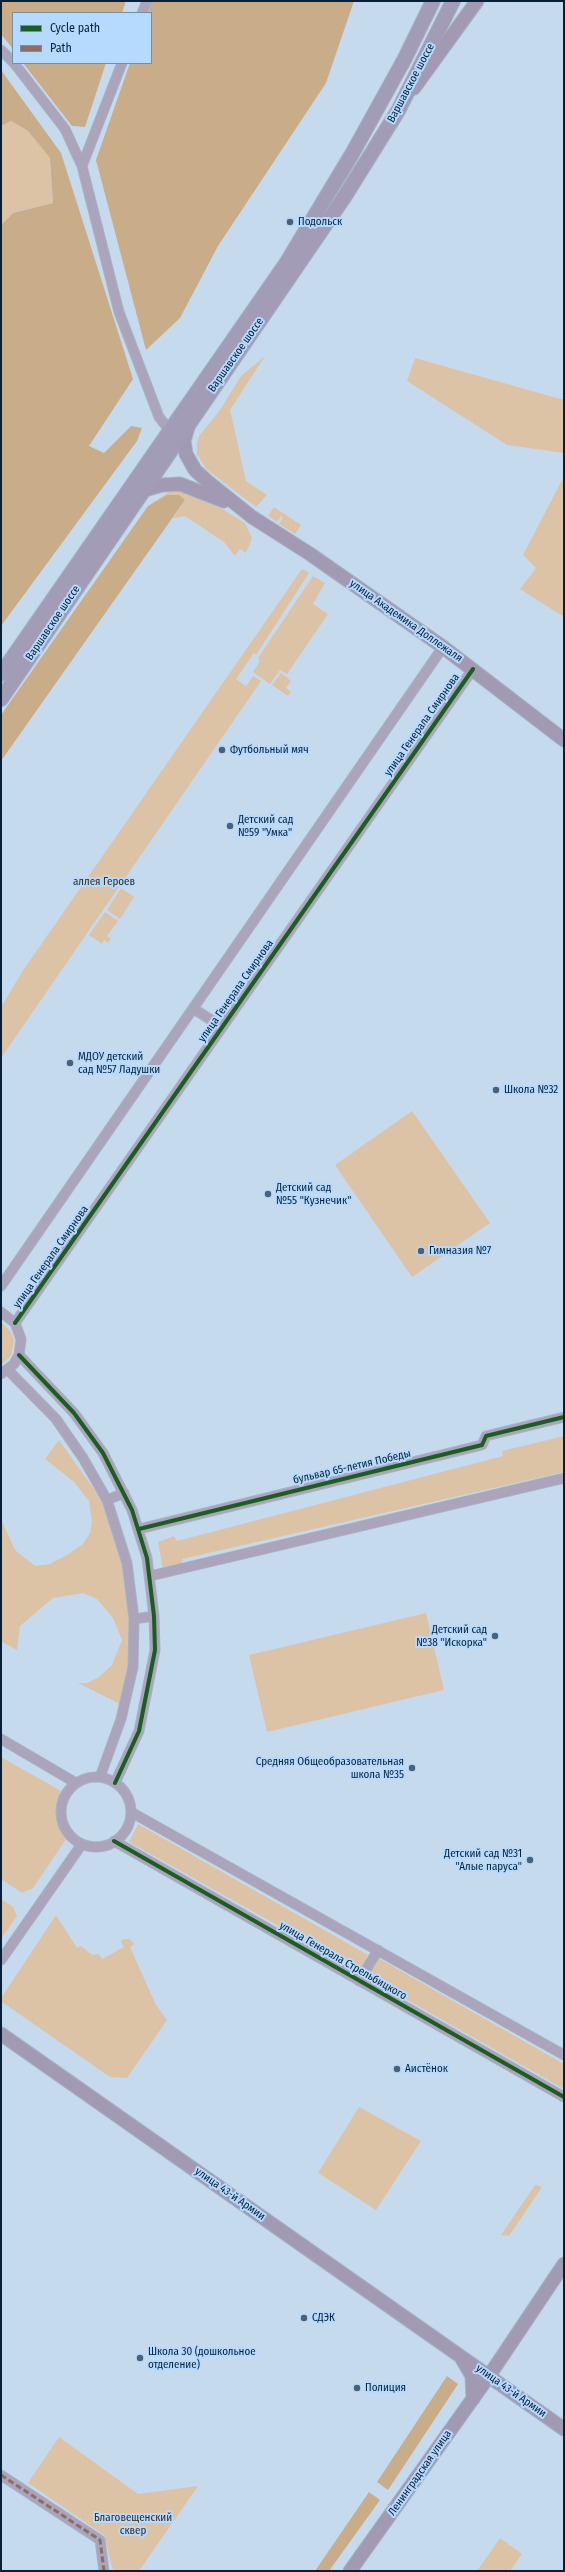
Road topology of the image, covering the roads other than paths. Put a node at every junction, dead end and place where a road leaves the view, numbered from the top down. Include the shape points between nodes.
1 (147, 1) edge
2 (433, 1) edge
3 (453, 1) edge
4 (477, 1) edge
5 (142, 12) edge
6 (1, 50) edge
7 (12, 62) edge
8 (14, 64) edge
9 (122, 64) edge
10 (398, 111) junction
11 (82, 166) junction
12 (189, 423) junction
13 (170, 430) junction
14 (141, 491) junction
15 (242, 510) junction
16 (444, 647) junction
17 (473, 669) junction
18 (1, 674) edge
19 (1, 699) edge
20 (564, 740) edge
21 (194, 1009) junction
22 (222, 1027) junction
23 (1, 1286) edge
24 (1, 1312) edge
25 (15, 1323) junction
26 (19, 1356) junction
27 (4, 1372) edge
28 (564, 1417) edge
29 (564, 1478) edge
30 (124, 1493) junction
31 (107, 1500) junction
32 (139, 1529) junction
33 (150, 1576) junction
34 (154, 1616) junction
35 (134, 1619) junction
36 (1, 1739) edge
37 (100, 1777) junction
38 (76, 1782) junction
39 (116, 1783) junction
40 (131, 1812) junction
41 (114, 1841) junction
42 (82, 1844) junction
43 (378, 1950) junction
44 (1, 1960) edge
45 (359, 1981) junction
46 (1, 2034) edge
47 (564, 2054) edge
48 (564, 2097) edge
49 (564, 2264) edge
50 (458, 2354) junction
51 (489, 2376) junction
52 (472, 2399) junction
53 (564, 2429) edge
54 (1, 2475) edge
55 (104, 2571) edge
56 (350, 2571) edge

1 - 5 street
2 - 13 main road, Варшавское шоссе via 404,60 312,222
3 - 10 main road, Варшавское шоссе
4 - 10 main road
6 - 7 street
8 - 11 street via 65,129
9 - 11 street
10 - 12 main road, Варшавское шоссе via 323,229
11 - 13 street via 120,312 159,417
12 - 14 main road, Варшавское шоссе
12 - 15 main road, улица Академика Доллежаля via 184,441 189,463
13 - 18 main road, Варшавское шоссе
14 - 15 main road, улица Академика Доллежаля via 162,485 180,484
14 - 19 main road, Варшавское шоссе
15 - 16 main road, улица Академика Доллежаля
16 - 17 main road, улица Академика Доллежаля
16 - 21 street
17 - 20 main road, улица Академика Доллежаля
17 - 22 street, улица Генерала Смирнова
21 - 22 street
21 - 23 street
22 - 25 street, улица Генерала Смирнова
24 - 25 street
25 - 26 street via 21,1339
26 - 27 street
26 - 30 street via 74,1413 103,1453
27 - 31 street via 56,1419 83,1458
28 - 32 street, бульвар 65-летия Победы via 486,1436 482,1446
29 - 33 street
30 - 31 street
30 - 32 street
31 - 35 street via 127,1563
32 - 33 street
33 - 34 street
34 - 35 street
34 - 39 street via 155,1650 139,1731
35 - 37 street via 133,1667 128,1695
36 - 38 street
37 - 38 street
37 - 39 street
38 - 42 street via 63,1799 62,1821 66,1830
39 - 40 street via 129,1801
40 - 41 street via 126,1828
40 - 43 street
41 - 42 street via 93,1847
41 - 45 street, улица Генерала Стрельбицкого
42 - 44 street
43 - 45 street
43 - 47 street
45 - 48 street, улица Генерала Стрельбицкого
46 - 50 main road, улица 43-й Армии
49 - 51 main road
50 - 51 main road, улица 43-й Армии
50 - 52 main road, улица 43-й Армии via 472,2376
51 - 52 main road, Ленинградская улица
51 - 53 main road, улица 43-й Армии
52 - 56 main road, Ленинградская улица
54 - 55 street via 100,2540

